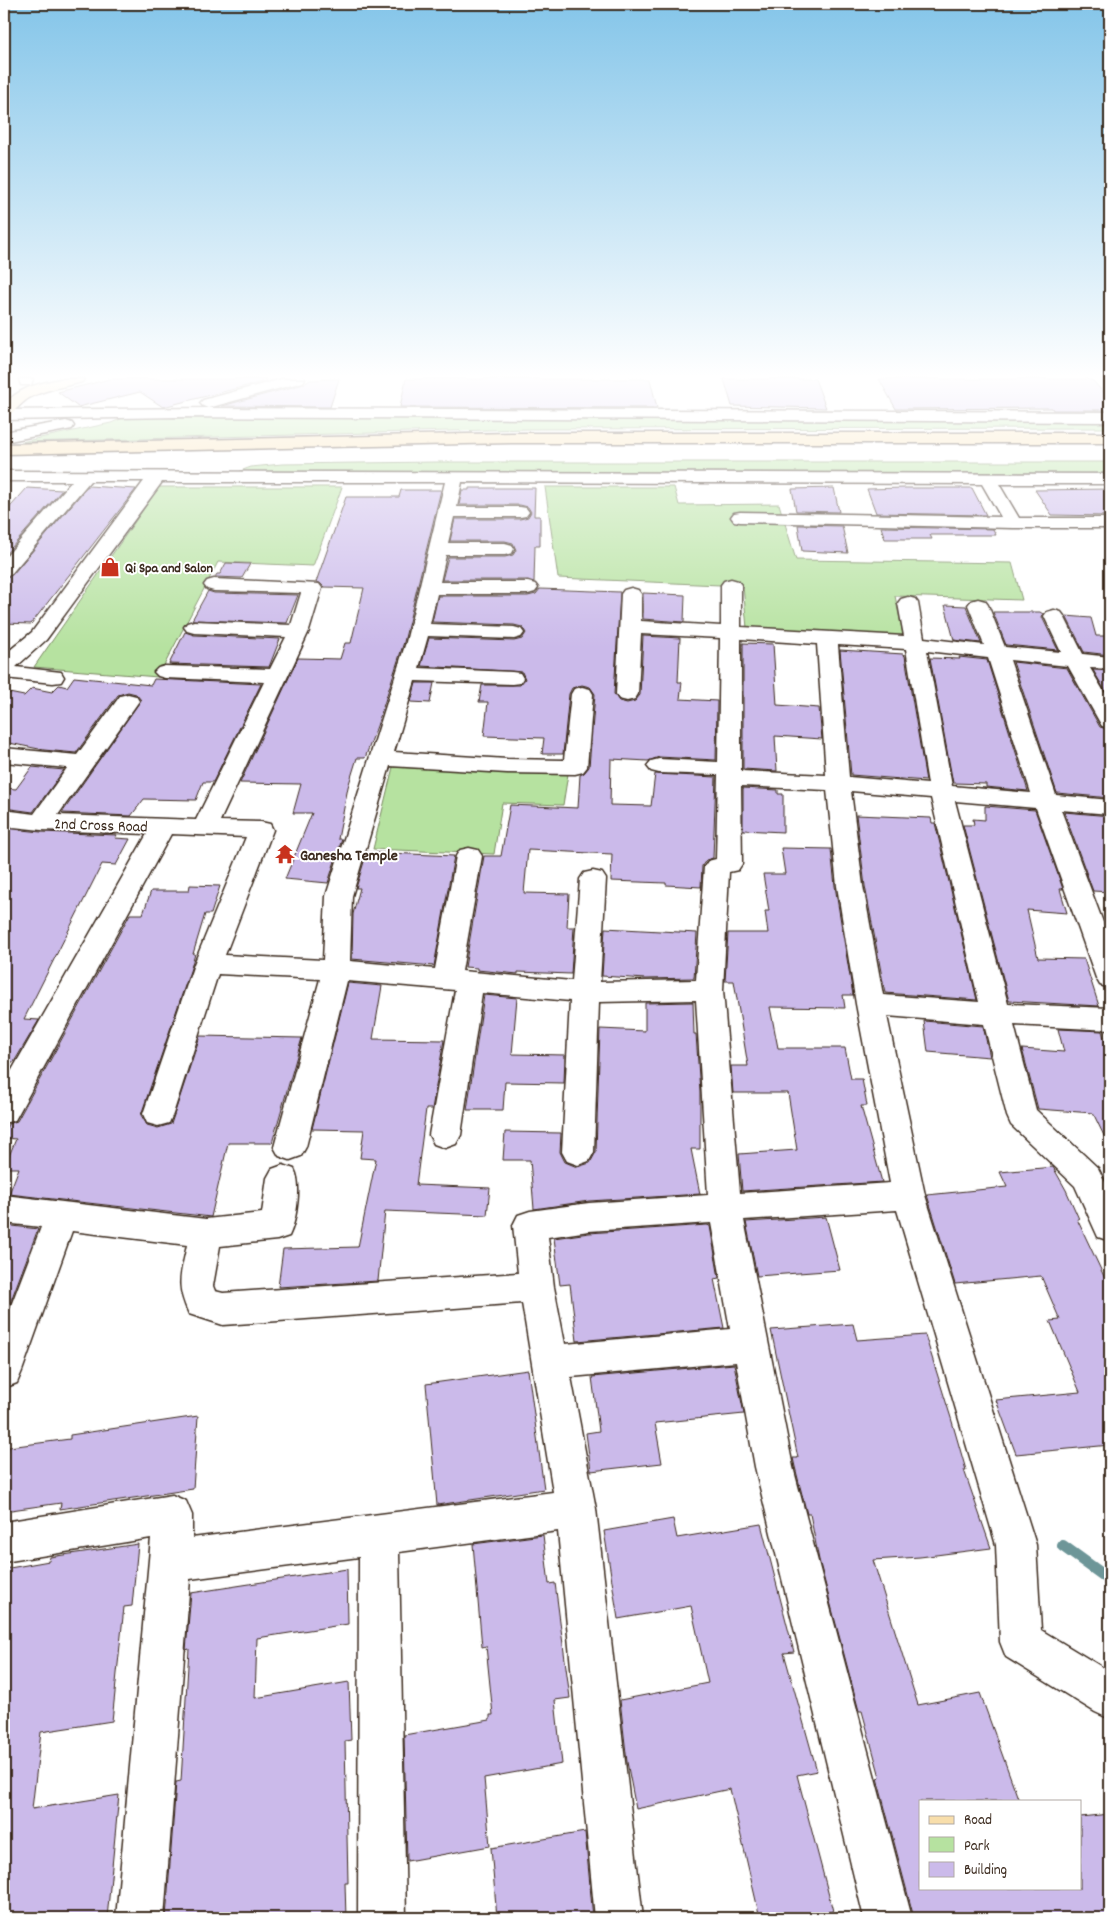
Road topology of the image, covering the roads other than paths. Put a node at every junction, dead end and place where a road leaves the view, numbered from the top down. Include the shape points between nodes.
1 (136, 469) edge
2 (6, 475) edge
3 (157, 476) junction
4 (85, 477) junction
5 (454, 477) junction
6 (987, 478) junction
7 (1110, 479) edge
8 (447, 512) junction
9 (520, 512) dead end
10 (740, 517) dead end
11 (1012, 523) junction
12 (1110, 523) edge
13 (438, 549) junction
14 (504, 549) dead end
15 (4, 570) edge
16 (214, 585) dead end
17 (731, 585) dead end
18 (429, 588) junction
19 (528, 588) dead end
20 (631, 594) dead end
21 (908, 603) dead end
22 (978, 605) dead end
23 (1054, 616) dead end
24 (194, 626) dead end
25 (631, 627) junction
26 (418, 630) junction
27 (299, 631) junction
28 (730, 632) junction
29 (514, 633) dead end
30 (827, 638) junction
31 (915, 643) junction
32 (997, 653) junction
33 (1076, 661) junction
34 (1110, 663) edge
35 (4, 666) edge
36 (4, 672) edge
37 (165, 672) dead end
38 (407, 674) junction
39 (278, 676) junction
40 (53, 677) dead end
41 (512, 678) dead end
42 (582, 694) dead end
43 (627, 694) dead end
44 (128, 701) dead end
45 (1110, 721) edge
46 (4, 755) edge
47 (381, 758) junction
48 (83, 762) junction
49 (659, 766) dead end
50 (731, 773) junction
51 (838, 782) junction
52 (941, 792) junction
53 (1046, 802) junction
54 (1110, 807) edge
55 (4, 818) edge
56 (41, 822) junction
57 (163, 827) junction
58 (204, 828) junction
59 (469, 856) dead end
60 (593, 878) dead end
61 (208, 964) junction
62 (336, 970) junction
63 (1110, 978) edge
64 (459, 981) junction
65 (709, 990) junction
66 (585, 992) junction
67 (870, 1004) junction
68 (996, 1014) junction
69 (1110, 1019) edge
70 (4, 1112) edge
71 (158, 1114) dead end
72 (444, 1135) dead end
73 (290, 1147) dead end
74 (578, 1152) dead end
75 (1099, 1176) edge
76 (283, 1178) dead end
77 (909, 1195) junction
78 (725, 1207) junction
79 (4, 1210) edge
80 (61, 1216) junction
81 (1110, 1227) edge
82 (206, 1233) junction
83 (537, 1287) junction
84 (752, 1344) junction
85 (550, 1362) junction
86 (4, 1371) edge
87 (576, 1509) junction
88 (379, 1534) junction
89 (4, 1542) edge
90 (172, 1561) junction
91 (1110, 1697) edge
92 (140, 1918) edge
93 (382, 1918) edge
94 (620, 1918) edge
95 (888, 1918) edge

1 - 2 main road
2 - 4 street
3 - 4 street
3 - 5 street
3 - 35 street via 39,636
4 - 15 street
5 - 6 street
5 - 8 street
6 - 7 street
6 - 11 street
8 - 9 street
8 - 13 street
10 - 11 street
11 - 12 street
13 - 14 street
13 - 18 street
16 - 27 street via 316,579
17 - 28 street
18 - 19 street
18 - 26 street
20 - 25 street
21 - 31 street
22 - 32 street
23 - 33 street
24 - 27 street
25 - 28 street
25 - 43 street
26 - 29 street
26 - 38 street
27 - 39 street
28 - 30 street
28 - 50 street
30 - 31 street
30 - 51 street
31 - 32 street
31 - 52 street
32 - 33 street
32 - 53 street
33 - 34 street
33 - 45 street
36 - 40 street
37 - 39 street
38 - 41 street
38 - 47 street
39 - 58 street
42 - 47 street via 575,767
44 - 48 street, 2nd Cross Road
46 - 48 street
47 - 62 street via 339,896
48 - 56 street, 2nd Cross Road
49 - 50 street
50 - 51 street
50 - 65 street via 729,864 717,867
51 - 52 street
51 - 67 street via 850,886
52 - 53 street
52 - 68 street
53 - 54 street
53 - 63 street
55 - 56 street
56 - 57 street, 2nd Cross Road
57 - 58 street, 2nd Cross Road
57 - 70 street
58 - 61 street, 2nd Cross Road via 261,830
59 - 64 street
60 - 66 street
61 - 62 street
61 - 71 street
62 - 64 street
62 - 73 street
64 - 66 street
64 - 72 street
65 - 66 street
65 - 78 street
66 - 74 street
67 - 68 street
67 - 77 street
68 - 69 street
68 - 75 street via 1022,1116
75 - 81 street
76 - 82 street via 277,1226
77 - 78 street
77 - 91 street via 1016,1545 1021,1642
78 - 83 street via 589,1216 530,1225
78 - 84 street
79 - 80 street
80 - 82 street
80 - 86 street
82 - 83 street via 196,1286 201,1303 223,1309
83 - 85 street
84 - 85 street
84 - 95 street via 774,1467
85 - 87 street
87 - 88 street
87 - 94 street
88 - 90 street
88 - 93 street
89 - 90 street via 172,1515
90 - 92 street

